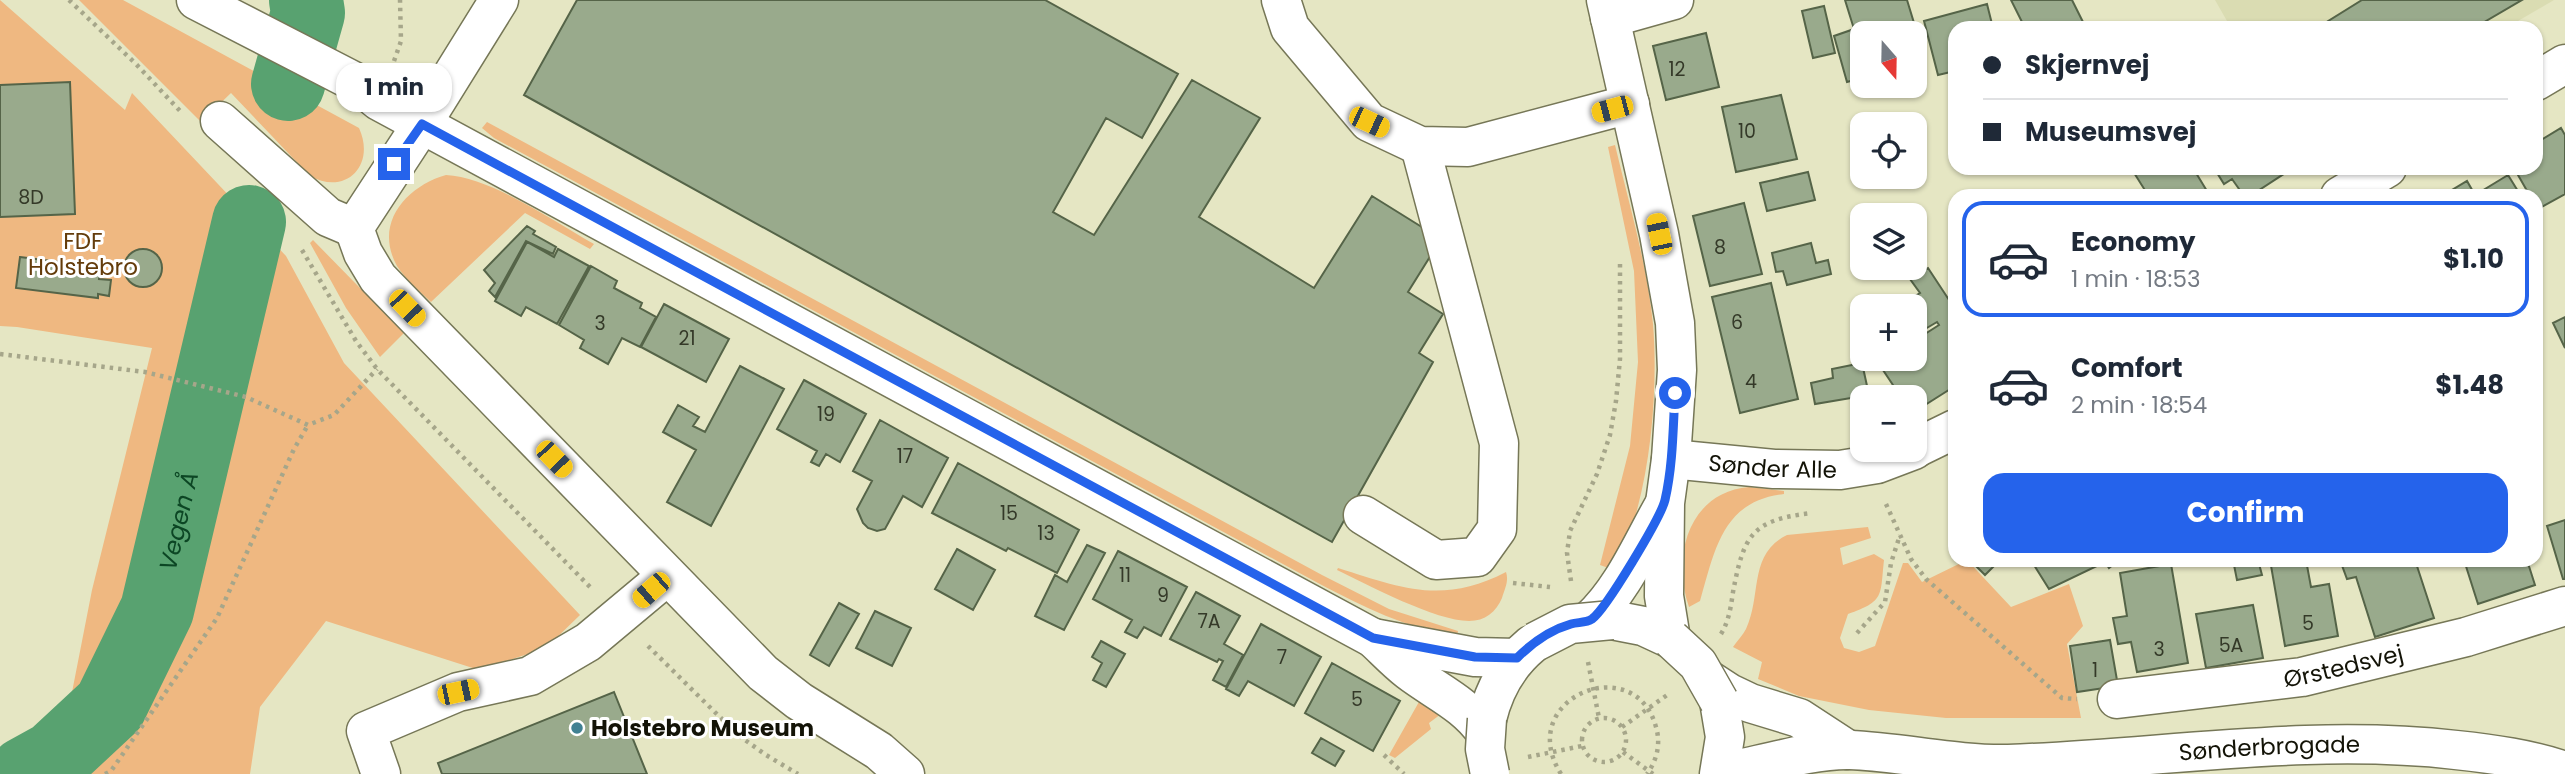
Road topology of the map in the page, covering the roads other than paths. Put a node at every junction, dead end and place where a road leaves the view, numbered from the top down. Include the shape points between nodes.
1 (196, 0) edge
2 (499, 0) edge
3 (1281, 0) edge
4 (1674, 0) edge
5 (1608, 9) edge
6 (2565, 64) edge
7 (2543, 77) edge
8 (1630, 104) junction
9 (220, 121) dead end
10 (422, 124) junction
11 (1420, 146) junction
12 (2375, 175) edge
13 (2352, 189) edge
14 (354, 228) junction
15 (1948, 433) edge
16 (1927, 443) edge
17 (1671, 460) junction
18 (1882, 462) edge
19 (1665, 503) junction
20 (1363, 515) dead end
21 (667, 576) junction
22 (2565, 606) edge
23 (1599, 624) junction
24 (1373, 638) junction
25 (1671, 639) junction
26 (1526, 650) junction
27 (1708, 691) junction
28 (2117, 699) road end
29 (1483, 723) junction
30 (1848, 750) junction
31 (2565, 771) edge
32 (382, 774) edge
33 (905, 774) edge
34 (1490, 774) edge
35 (1720, 774) edge

1 - 10 street
2 - 10 street
3 - 11 street via 1290,28 1369,122
4 - 5 street
5 - 8 street
6 - 7 street
8 - 11 street via 1468,147
8 - 17 street via 1675,323
9 - 14 street via 328,217
10 - 14 street
10 - 24 street
11 - 20 street via 1499,443 1497,529 1477,557 1436,560
12 - 13 street
14 - 21 street via 379,278
15 - 16 street, Sønder Alle
17 - 18 street, Sønder Alle via 1840,470
17 - 19 street
19 - 23 street
19 - 25 street via 1664,596
21 - 32 street via 588,642 530,676 458,692 366,731
21 - 33 street via 763,673 879,751
22 - 28 street, Ørstedsvej via 2466,637 2302,677
23 - 25 street via 1643,626
23 - 26 street, bridge via 1570,624
24 - 26 street via 1475,657
24 - 29 street via 1409,671
25 - 27 street, bridge via 1686,651
26 - 29 street via 1497,686
27 - 30 street, Sønderbrogade via 1799,718
27 - 35 street via 1725,737
29 - 34 street, bridge
30 - 31 street, Sønderbrogade via 2005,764 2360,743 2495,754
30 - 35 street, Sønderbrogade

